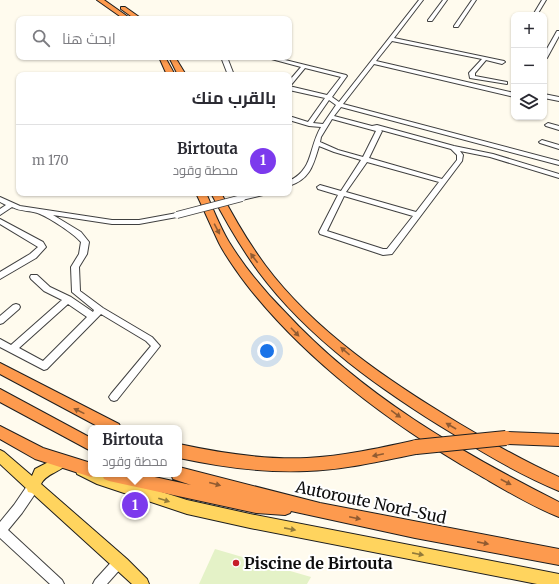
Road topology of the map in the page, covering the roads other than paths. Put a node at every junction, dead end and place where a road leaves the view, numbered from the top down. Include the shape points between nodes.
1 (100, 0) edge
2 (111, 0) edge
3 (421, 0) edge
4 (445, 0) edge
5 (474, 0) edge
6 (544, 0) edge
7 (537, 12) edge
8 (124, 16) edge
9 (135, 16) edge
10 (430, 20) dead end
11 (456, 26) dead end
12 (559, 32) edge
13 (390, 39) junction
14 (547, 53) edge
15 (485, 58) junction
16 (164, 60) edge
17 (174, 60) edge
18 (225, 60) edge
19 (279, 60) edge
20 (372, 62) junction
21 (502, 62) dead end
22 (304, 66) junction
23 (170, 72) edge
24 (180, 72) edge
25 (230, 72) edge
26 (292, 80) edge
27 (505, 83) dead end
28 (292, 89) edge
29 (511, 93) edge
30 (547, 96) edge
31 (328, 98) junction
32 (558, 98) edge
33 (340, 105) junction
34 (331, 115) junction
35 (292, 119) edge
36 (309, 124) junction
37 (548, 125) dead end
38 (324, 126) junction
39 (559, 128) edge
40 (317, 140) junction
41 (542, 142) dead end
42 (559, 146) edge
43 (453, 148) junction
44 (365, 159) junction
45 (559, 163) edge
46 (559, 176) edge
47 (444, 181) junction
48 (292, 182) edge
49 (320, 187) dead end
50 (342, 194) junction
51 (202, 196) edge
52 (218, 196) edge
53 (250, 196) edge
54 (0, 199) edge
55 (12, 204) junction
56 (42, 212) junction
57 (0, 213) edge
58 (417, 215) junction
59 (0, 221) edge
60 (0, 276) edge
61 (34, 277) dead end
62 (68, 299) junction
63 (16, 307) dead end
64 (96, 313) junction
65 (0, 321) edge
66 (0, 343) edge
67 (12, 349) junction
68 (0, 368) edge
69 (0, 395) edge
70 (114, 397) dead end
71 (108, 425) edge
72 (0, 432) edge
73 (559, 440) edge
74 (88, 443) edge
75 (182, 452) edge
76 (0, 456) edge
77 (62, 462) junction
78 (75, 466) junction
79 (88, 469) edge
80 (88, 473) edge
81 (182, 475) edge
82 (95, 477) edge
83 (123, 477) edge
84 (559, 484) edge
85 (33, 487) junction
86 (559, 510) edge
87 (326, 512) junction
88 (0, 531) edge
89 (559, 557) edge
90 (119, 562) junction
91 (559, 581) edge
92 (58, 584) edge
93 (98, 584) edge
94 (142, 584) edge

1 - 8 highway
2 - 9 highway
3 - 13 street
4 - 10 street
5 - 11 street
6 - 7 street
12 - 14 street
13 - 15 street
13 - 20 street
15 - 21 street
15 - 27 street via 480,67 475,68 472,77
16 - 23 highway
17 - 24 highway
18 - 25 street
19 - 22 street
20 - 29 street
20 - 33 street
22 - 26 street
22 - 31 street via 344,75
28 - 31 street
30 - 32 street
31 - 33 street
31 - 36 street
33 - 34 street
33 - 45 street
34 - 38 street
34 - 43 street
34 - 44 street via 379,130
35 - 36 street
36 - 38 street
37 - 39 street
38 - 40 street
40 - 44 street via 334,150
40 - 48 street via 310,167 301,178
41 - 42 street
43 - 46 street via 491,154
43 - 47 street via 460,156 460,160
44 - 47 street
44 - 50 street
47 - 58 street
49 - 50 street
50 - 58 street
50 - 58 street via 323,232 384,252 389,252
51 -> 86 highway via 227,248 259,292 302,339 336,369 430,437
84 -> 52 highway via 503,456 443,421 397,391 329,338 268,277 234,229
53 - 56 street, bridge via 139,222 112,222
54 - 55 street
55 - 56 street via 19,208
55 - 57 street
56 - 64 street via 78,234 85,242 75,267 76,292
59 - 60 street via 42,247 33,256
61 - 62 street via 47,289
62 - 64 street
62 - 67 street
63 - 65 street
64 - 67 street via 44,366
64 - 70 street via 149,339 156,346
66 - 67 street
71 -> 68 highway
69 - 74 highway
72 - 77 highway via 40,454
73 -> 75 highway, Autoroute Nord-Sud, bridge via 506,438 416,447 368,458 292,465 215,459
76 - 85 main road
77 - 78 highway
77 - 85 main road via 40,473
78 - 79 highway
78 -> 80 main road
81 -> 87 highway, Autoroute Nord-Sud
82 -> 91 main road via 187,507
83 - 87 highway via 256,506
85 - 88 street
85 - 90 main road
87 -> 89 highway, Autoroute Nord-Sud
88 - 92 street
90 - 93 street
90 - 94 main road

